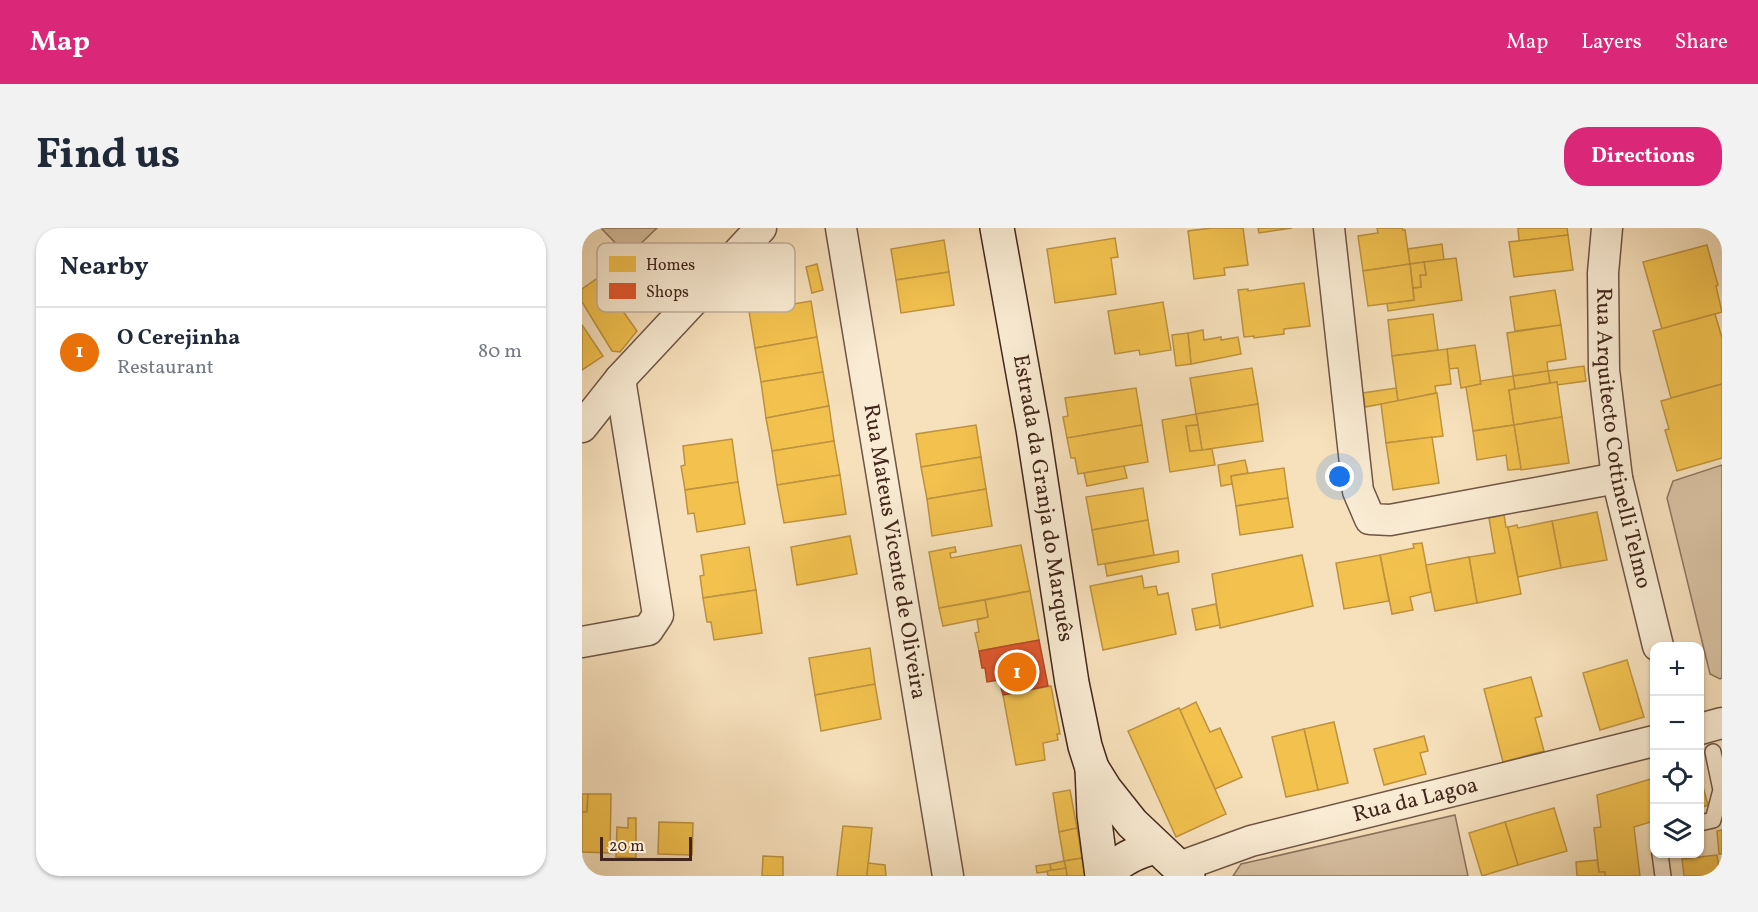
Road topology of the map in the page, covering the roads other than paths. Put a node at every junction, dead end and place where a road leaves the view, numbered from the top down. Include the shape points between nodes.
1 (761, 228) edge
2 (841, 228) edge
3 (997, 228) edge
4 (1329, 228) edge
5 (1607, 228) edge
6 (747, 243) edge
7 (683, 312) edge
8 (620, 379) junction
9 (582, 427) edge
10 (1617, 478) junction
11 (582, 642) edge
12 (1657, 642) edge
13 (1722, 723) edge
14 (1706, 741) edge
15 (1650, 742) edge
16 (1092, 768) junction
17 (1704, 822) edge
18 (1661, 858) edge
19 (1174, 863) edge
20 (948, 876) edge
21 (1103, 876) edge
22 (1663, 876) edge

1 - 6 street
2 - 20 street, Rua Mateus Vicente de Oliveira
3 - 16 main road, Estrada da Granja do Marquês via 1079,723
4 - 10 street via 1358,491 1370,519 1390,520
5 - 10 street, Rua Arquitecto Cottinelli Telmo via 1604,370
7 - 8 street
8 - 9 street
8 - 11 street via 658,615 648,630
10 - 12 street, Rua Arquitecto Cottinelli Telmo
13 - 14 street
14 - 17 lane via 1721,790 1713,820
15 - 19 street, Rua da Lagoa
16 - 19 main road, Estrada da Granja do Marquês via 1132,823
16 - 21 main road, Estrada da Granja do Marquês
18 - 22 lane
19 - 21 main road via 1141,850

